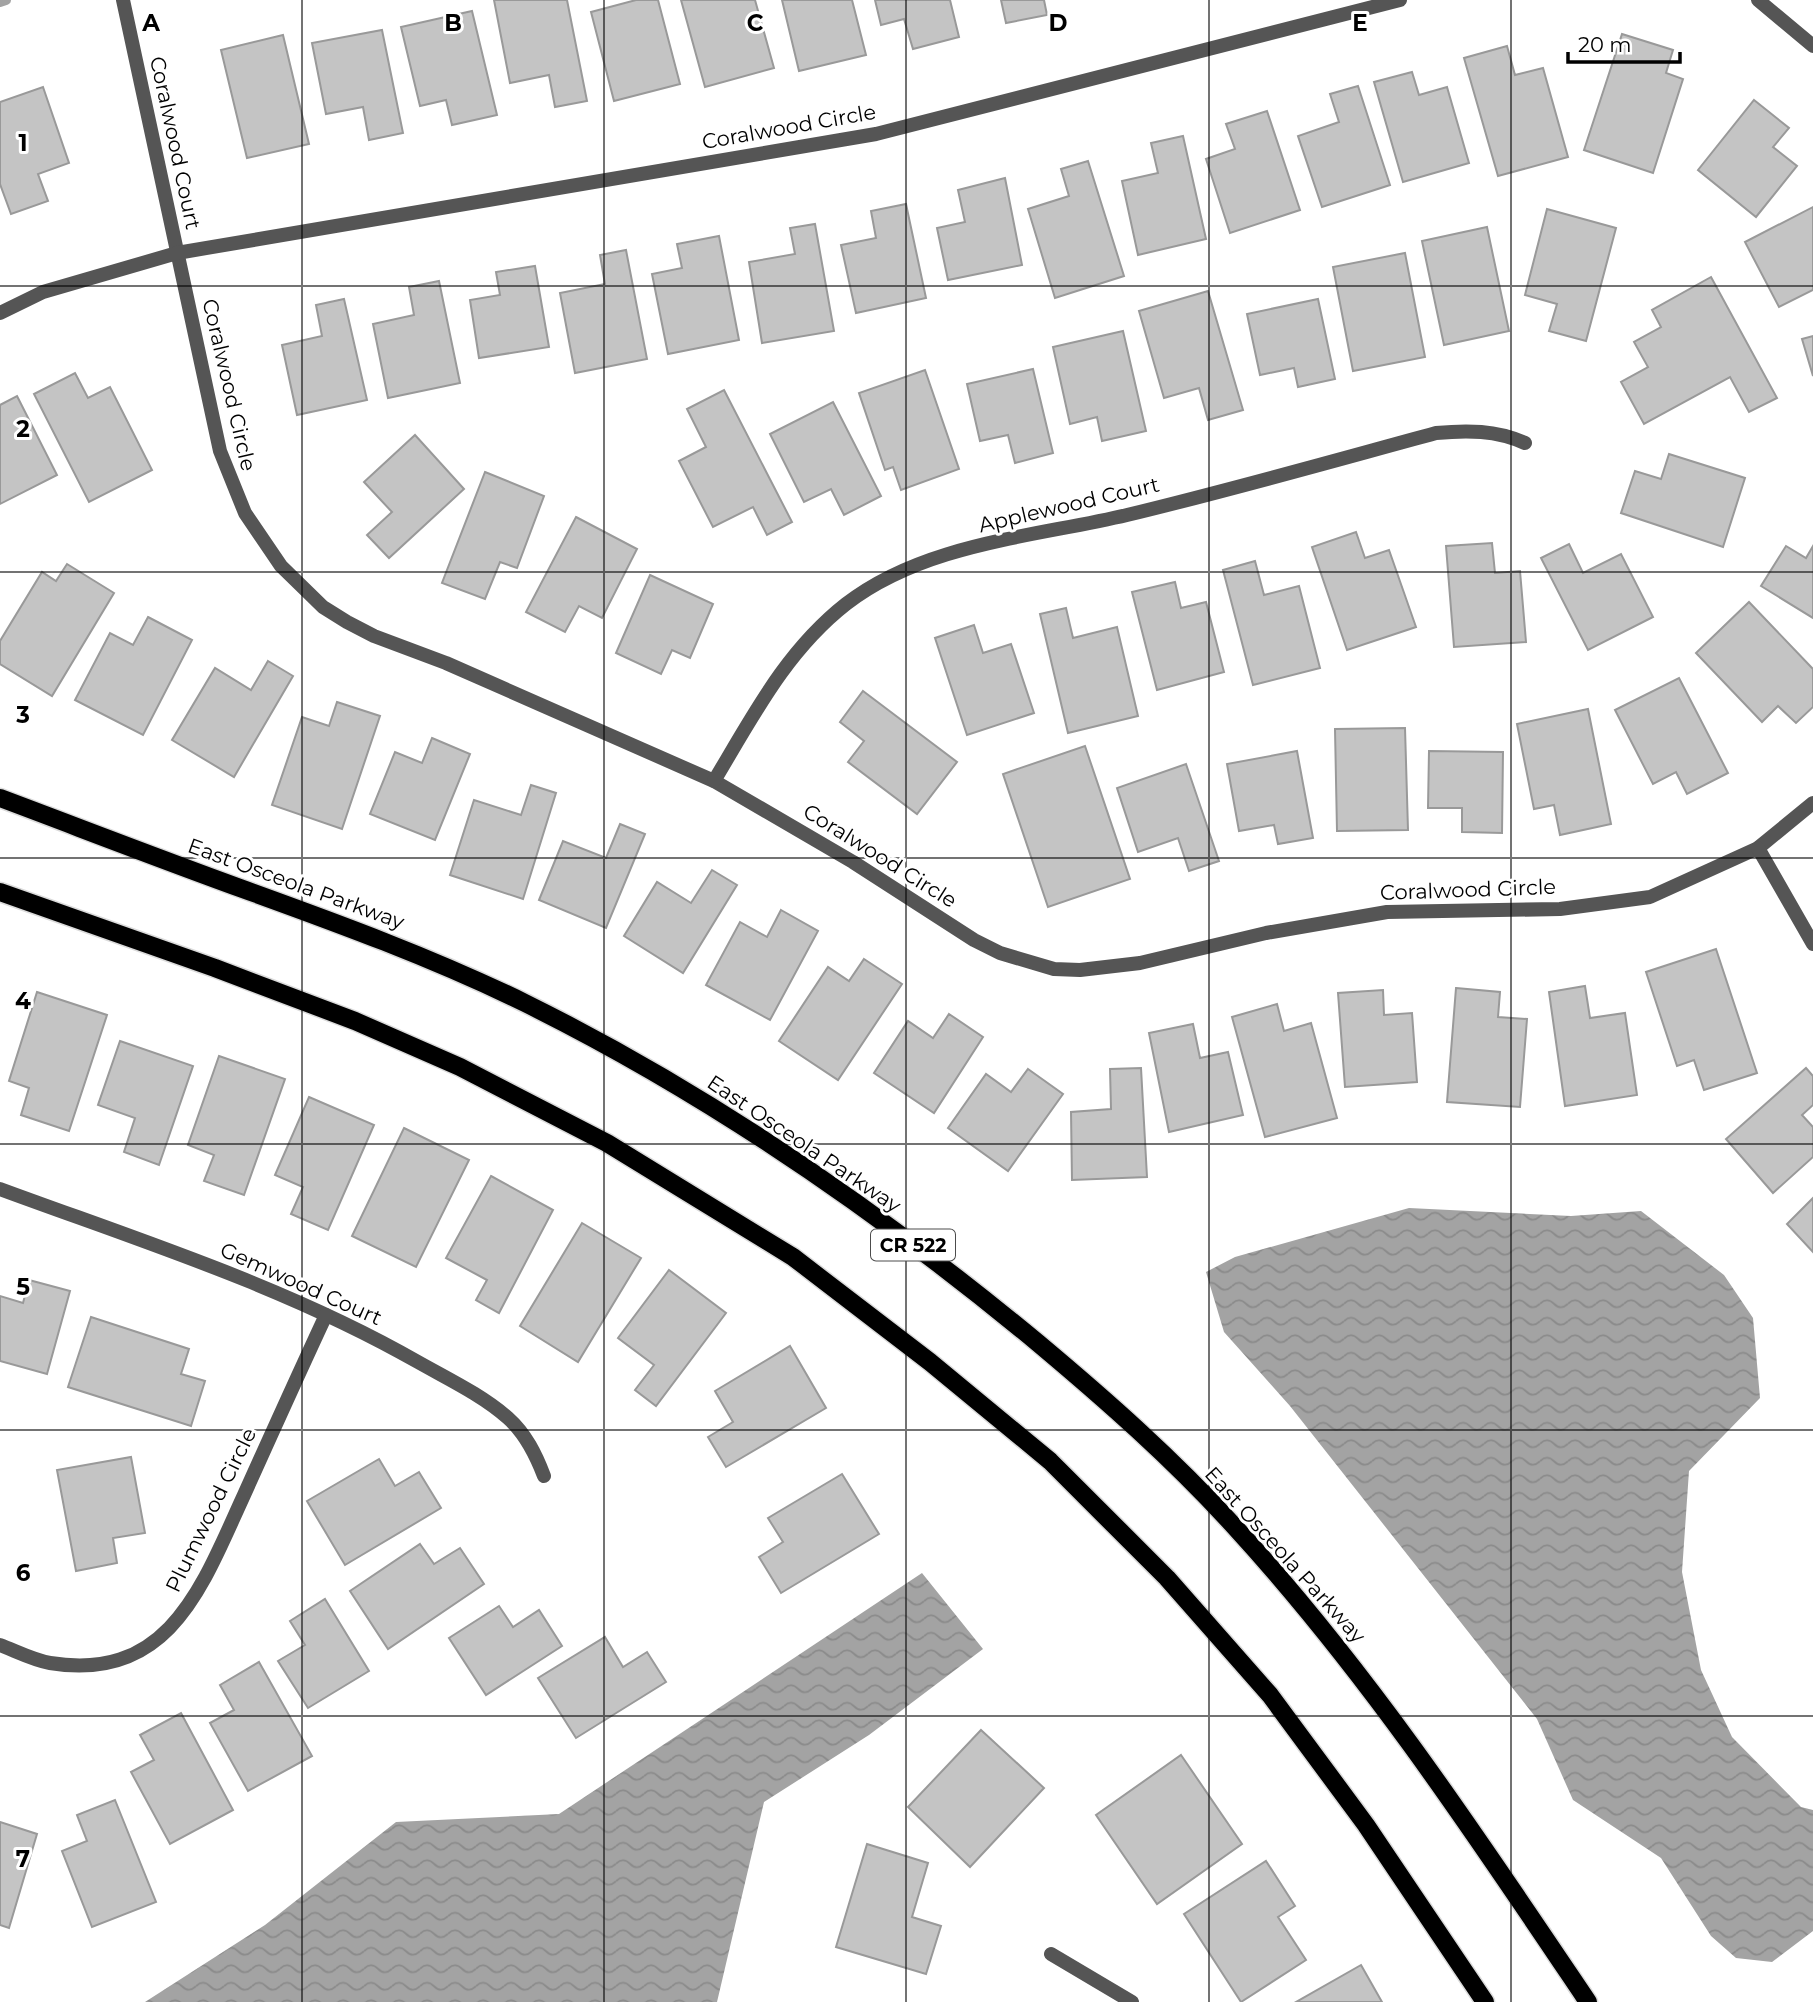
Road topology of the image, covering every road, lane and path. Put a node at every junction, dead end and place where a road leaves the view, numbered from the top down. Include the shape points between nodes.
1 (122, 0) edge
2 (1400, 0) edge
3 (1758, 0) edge
4 (1813, 46) edge
5 (177, 253) junction
6 (0, 313) edge
7 (1525, 443) dead end
8 (714, 781) junction
9 (0, 798) edge
10 (1813, 803) edge
11 (1758, 848) junction
12 (0, 892) edge
13 (1813, 944) edge
14 (0, 1189) edge
15 (326, 1315) junction
16 (544, 1476) dead end
17 (0, 1645) edge
18 (1051, 1954) dead end
19 (1132, 2002) edge
20 (1485, 2002) edge
21 (1588, 2002) edge

1 - 5 street, Coralwood Court
2 - 5 street, Coralwood Circle via 876,134
3 - 4 street
5 - 6 street, Coralwood Circle via 43,292
5 - 8 street, Coralwood Circle via 230,481 262,540 303,589 323,607 374,636
7 - 8 street, Applewood Court via 1483,432 1436,433 1128,515 943,555 908,568 848,603 801,645 782,668
8 - 11 street, Coralwood Circle via 974,940 1026,962 1067,970 1140,963 1266,933 1387,912 1560,909 1650,897
9 - 21 main road, East Osceola Parkway / CR 522 via 391,942 525,1003 664,1078 831,1185 969,1286 1109,1403 1240,1532 1344,1654 1446,1790
10 - 11 street, Coralwood Circle
11 - 13 street
12 - 20 main road via 253,982 460,1067 607,1143 793,1257 1050,1461 1167,1578 1270,1695 1366,1825
14 - 15 street, Gemwood Court
15 - 16 street, Gemwood Court via 491,1405 525,1438
15 - 17 street, Plumwood Circle via 202,1585 164,1637 119,1660 94,1664 47,1662
18 - 19 street

